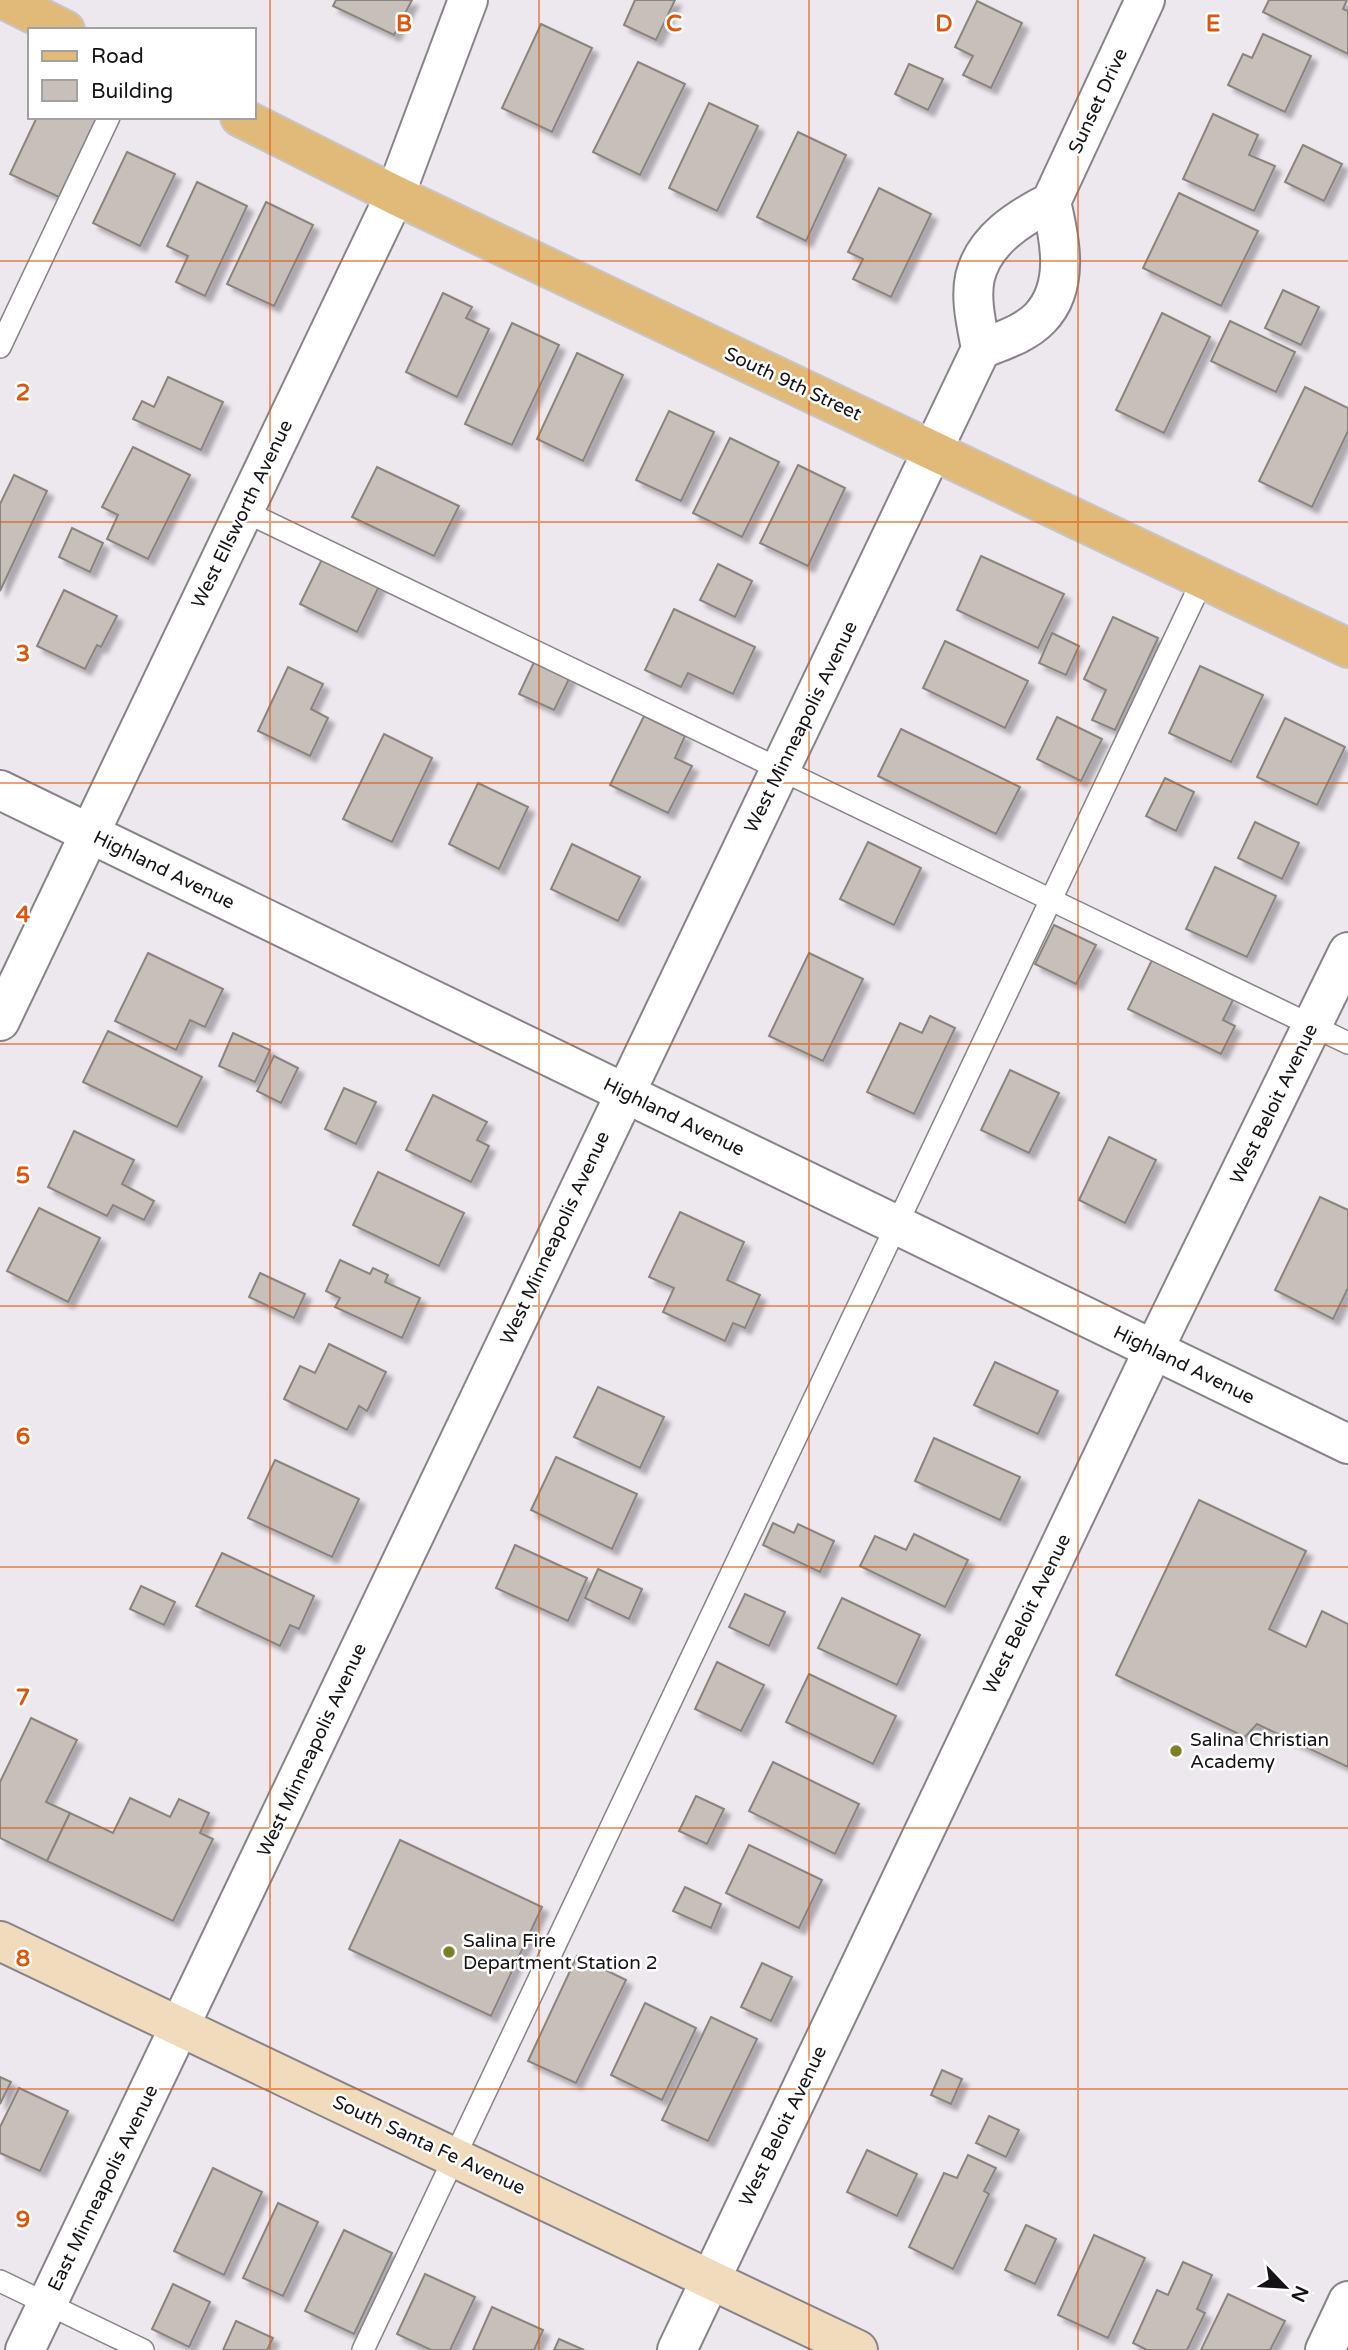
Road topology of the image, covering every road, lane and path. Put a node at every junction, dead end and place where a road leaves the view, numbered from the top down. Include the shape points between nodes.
1 (5, 0) edge
2 (468, 0) edge
3 (1145, 0) edge
4 (61, 28) edge
5 (108, 119) edge
6 (244, 119) edge
7 (396, 195) junction
8 (1051, 202) junction
9 (0, 347) edge
10 (981, 349) junction
11 (934, 451) junction
12 (244, 511) junction
13 (1203, 579) junction
14 (1348, 648) edge
15 (780, 769) junction
16 (0, 790) edge
17 (89, 833) junction
18 (1051, 900) junction
19 (1348, 952) edge
20 (0, 1021) edge
21 (1312, 1026) junction
22 (1348, 1043) edge
23 (624, 1093) junction
24 (896, 1226) junction
25 (1153, 1350) junction
26 (1348, 1444) edge
27 (0, 1941) edge
28 (180, 2026) junction
29 (454, 2157) junction
30 (710, 2279) junction
31 (0, 2281) edge
32 (1348, 2301) edge
33 (47, 2304) junction
34 (25, 2350) edge
35 (143, 2350) edge
36 (363, 2350) edge
37 (677, 2350) edge
38 (858, 2350) edge
39 (1325, 2350) edge

1 - 4 main road
2 - 7 street, West Ellsworth Avenue
3 - 8 street, Sunset Drive
5 - 9 lane
6 - 7 main road, South 9th Street
7 - 11 main road, South 9th Street
7 - 12 street, West Ellsworth Avenue
8 - 10 street via 1023,216 983,256 975,279 974,311
8 - 10 street via 1060,238 1055,294 1040,318
10 - 11 street
11 - 13 main road, South 9th Street
11 - 15 street, West Minneapolis Avenue
12 - 15 lane
12 - 17 street, West Ellsworth Avenue
13 - 14 main road, South 9th Street
13 - 18 lane
15 - 18 lane
15 - 23 street, West Minneapolis Avenue
16 - 17 street, Highland Avenue
17 - 20 street, West Ellsworth Avenue
17 - 23 street, Highland Avenue
18 - 21 lane
18 - 24 lane
19 - 21 street, West Beloit Avenue
21 - 22 lane
21 - 25 street, West Beloit Avenue
23 - 24 street, Highland Avenue
23 - 28 street, West Minneapolis Avenue
24 - 25 street, Highland Avenue
24 - 29 lane
25 - 26 street, Highland Avenue
25 - 30 street, West Beloit Avenue
27 - 28 main road, South Santa Fe Avenue
28 - 29 main road, South Santa Fe Avenue
28 - 33 street, East Minneapolis Avenue
29 - 30 main road, South Santa Fe Avenue
29 - 36 lane
30 - 37 street, West Beloit Avenue
30 - 38 main road, South Santa Fe Avenue
31 - 33 lane
32 - 39 street
33 - 34 street, East Minneapolis Avenue
33 - 35 lane

